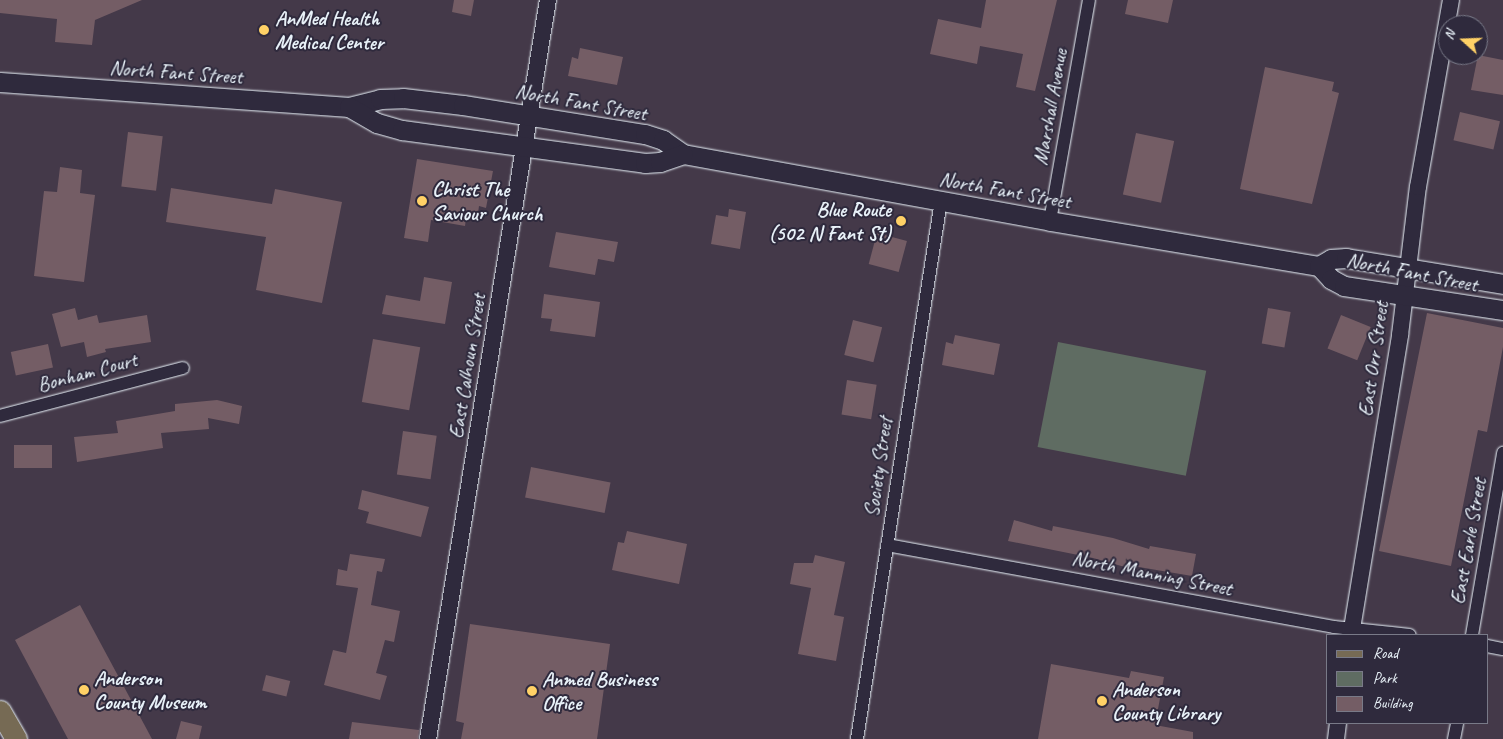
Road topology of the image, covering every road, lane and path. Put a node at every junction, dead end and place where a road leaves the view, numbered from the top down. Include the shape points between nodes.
1 (548, 0) edge
2 (1089, 0) edge
3 (1451, 0) edge
4 (0, 82) edge
5 (349, 107) junction
6 (529, 115) junction
7 (524, 144) junction
8 (683, 154) junction
9 (941, 201) junction
10 (1050, 221) junction
11 (1319, 266) junction
12 (1406, 268) junction
13 (1503, 284) edge
14 (1404, 296) junction
15 (1503, 310) edge
16 (184, 368) dead end
17 (0, 416) edge
18 (1503, 453) edge
19 (887, 546) junction
20 (1352, 631) edge
21 (1396, 634) edge
22 (1472, 634) edge
23 (1488, 646) edge
24 (1503, 649) edge
25 (0, 711) edge
26 (1338, 724) edge
27 (1457, 724) edge
28 (16, 739) edge
29 (428, 739) edge
30 (857, 739) edge
31 (1336, 739) edge
32 (1454, 739) edge

1 - 6 street, East Calhoun Street
2 - 10 street, Marshall Avenue
3 - 12 street, East Orr Street
4 - 5 main road, North Fant Street
5 - 6 main road, North Fant Street via 380,99 403,98
5 - 7 main road, North Fant Street via 377,123 402,130
6 - 7 street, East Calhoun Street
6 - 8 main road, North Fant Street via 645,134 663,140
7 - 8 main road, North Fant Street via 645,163
7 - 29 street, East Calhoun Street
8 - 9 main road, North Fant Street
9 - 10 main road, North Fant Street
9 - 19 street, Society Street
10 - 11 main road, North Fant Street
11 - 12 main road, North Fant Street via 1331,259 1346,258
11 - 14 main road, North Fant Street via 1331,279 1344,286
12 - 13 main road, North Fant Street
12 - 14 street, East Orr Street
14 - 15 main road, North Fant Street
14 - 20 street, East Orr Street
16 - 17 street, Bonham Court
18 - 22 street, East Earle Street
19 - 20 street, North Manning Street
19 - 30 street, Society Street
20 - 21 street, North Manning Street
23 - 24 street
25 - 28 main road
26 - 31 street
27 - 32 street

